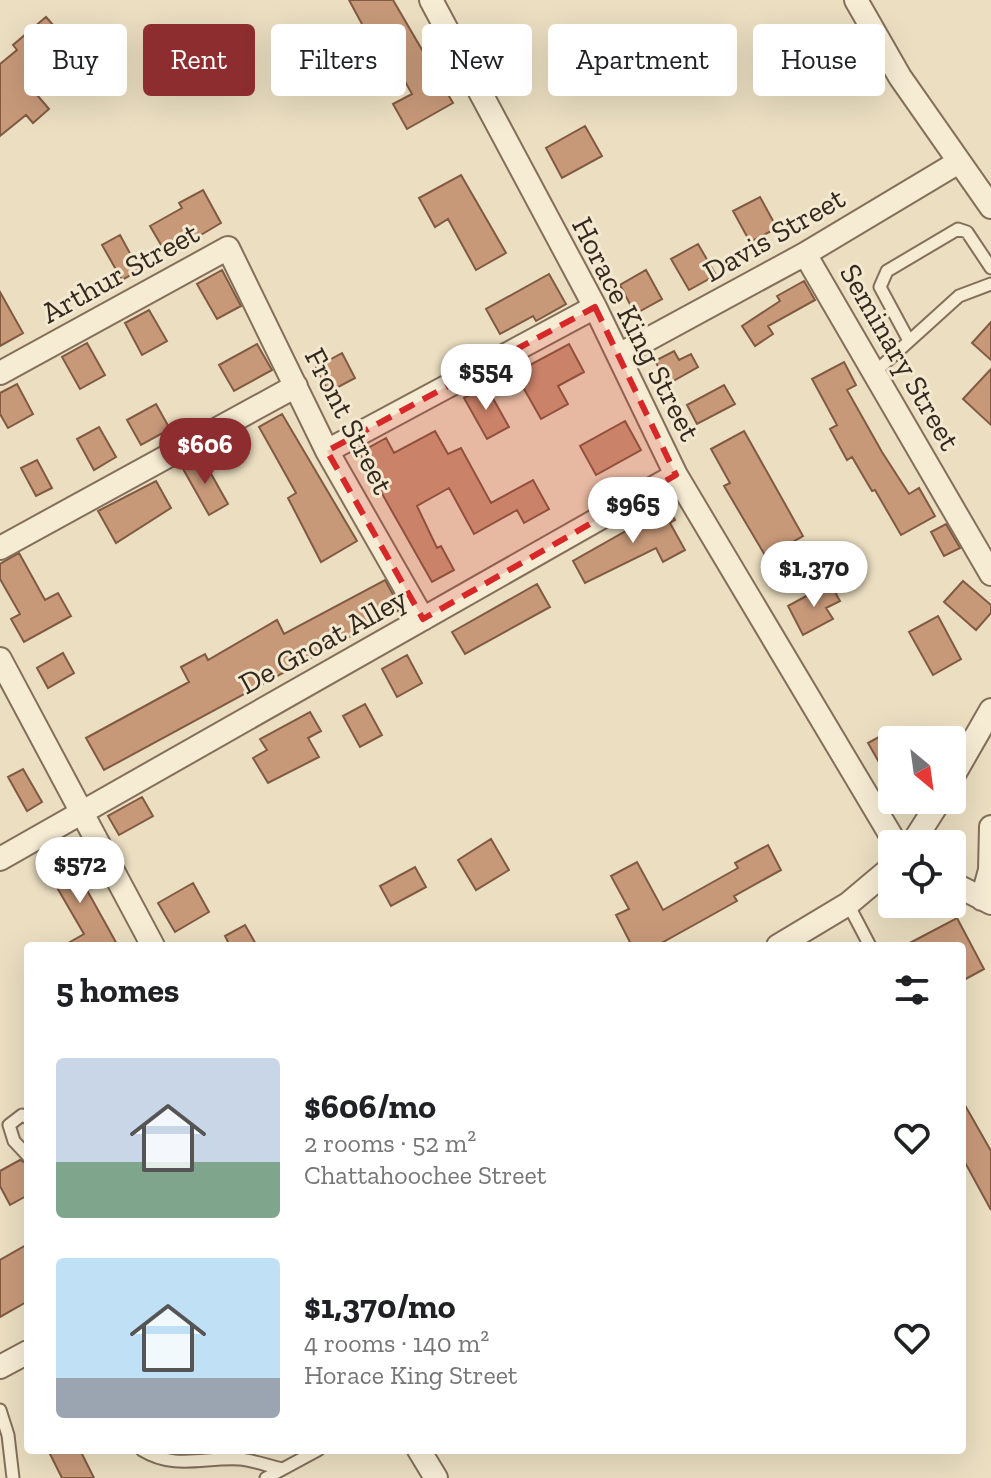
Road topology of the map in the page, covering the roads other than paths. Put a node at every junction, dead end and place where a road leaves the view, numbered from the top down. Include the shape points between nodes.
1 (431, 0) edge
2 (857, 0) edge
3 (957, 163) junction
4 (991, 207) edge
5 (228, 248) joint
6 (805, 254) junction
7 (991, 268) edge
8 (991, 284) edge
9 (595, 307) junction
10 (908, 339) junction
11 (619, 355) junction
12 (875, 372) junction
13 (0, 373) edge
14 (296, 386) junction
15 (327, 451) junction
16 (676, 475) junction
17 (0, 548) edge
18 (991, 574) edge
19 (423, 619) junction
20 (0, 659) edge
21 (991, 710) edge
22 (966, 754) edge
23 (80, 811) junction
24 (991, 827) edge
25 (888, 830) edge
26 (0, 859) edge
27 (878, 879) edge
28 (966, 890) edge
29 (986, 901) edge
30 (848, 904) junction
31 (151, 942) edge
32 (785, 942) edge
33 (868, 942) edge
34 (24, 1116) edge
35 (24, 1152) edge
36 (24, 1360) edge
37 (0, 1367) edge
38 (0, 1410) edge
39 (148, 1454) edge
40 (310, 1454) edge
41 (421, 1454) edge
42 (282, 1469) junction
43 (13, 1478) edge
44 (266, 1478) edge
45 (436, 1478) edge

1 - 9 street, Horace King Street
2 - 3 street
3 - 4 street
3 - 6 street, Davis Street
5 - 13 street, Arthur Street
5 - 14 street, Front Street
6 - 11 street, Davis Street
6 - 12 street, Seminary Street
7 - 10 lane via 967,232 958,229 887,271 880,287
8 - 10 lane via 959,296
9 - 11 street, Horace King Street
9 - 15 street
10 - 12 lane
11 - 16 street, Horace King Street
12 - 18 street, Seminary Street
14 - 15 street, Front Street
14 - 17 street
15 - 19 street, Front Street
16 - 19 street, De Groat Alley
16 - 25 street, Horace King Street
19 - 23 street, De Groat Alley
20 - 23 street
21 - 22 street
23 - 26 street, De Groat Alley
23 - 31 street
24 - 29 street
27 - 30 street
28 - 29 street
30 - 32 street
30 - 33 lane
34 - 35 lane via 9,1125
36 - 37 street
38 - 43 lane
39 - 42 lane via 183,1464 240,1459
40 - 42 lane
41 - 45 street
42 - 44 lane

